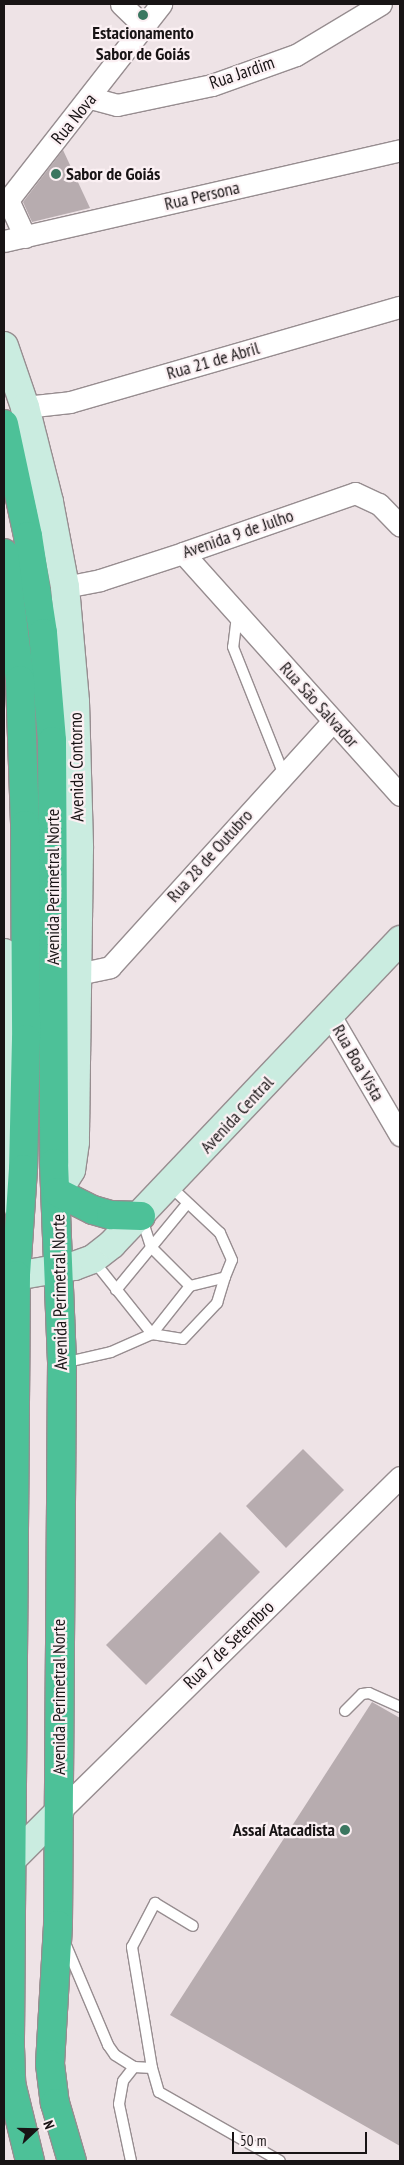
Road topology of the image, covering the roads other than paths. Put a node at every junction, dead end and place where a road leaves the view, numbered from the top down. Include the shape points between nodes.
1 (121, 4) edge
2 (161, 4) edge
3 (381, 4) edge
4 (144, 26) junction
5 (91, 98) junction
6 (400, 150) edge
7 (25, 237) junction
8 (4, 242) edge
9 (400, 308) edge
10 (4, 346) edge
11 (25, 407) junction
12 (4, 424) edge
13 (400, 526) edge
14 (4, 553) edge
15 (183, 553) junction
16 (65, 587) junction
17 (237, 614) junction
18 (333, 721) junction
19 (284, 775) junction
20 (400, 795) edge
21 (400, 940) edge
22 (4, 954) edge
23 (78, 974) junction
24 (4, 997) edge
25 (331, 1017) junction
26 (4, 1025) edge
27 (400, 1136) edge
28 (57, 1192) junction
29 (178, 1195) junction
30 (19, 1209) junction
31 (141, 1216) junction
32 (152, 1247) junction
33 (93, 1259) junction
34 (60, 1271) junction
35 (10, 1276) edge
36 (225, 1277) junction
37 (190, 1286) junction
38 (116, 1290) junction
39 (152, 1334) junction
40 (62, 1363) junction
41 (10, 1383) edge
42 (400, 1477) edge
43 (9, 1478) edge
44 (400, 1707) edge
45 (345, 1711) dead end
46 (9, 1790) edge
47 (59, 1812) junction
48 (8, 1863) edge
49 (8, 1916) edge
50 (58, 1925) junction
51 (193, 1926) dead end
52 (134, 2067) junction
53 (152, 2068) junction
54 (30, 2161) edge
55 (72, 2161) edge
56 (131, 2161) edge
57 (280, 2161) edge

1 - 4 street
2 - 4 street, Rua Nova
3 - 5 street, Rua Jardim via 296,55 212,85 117,105
4 - 5 street, Rua Nova
5 - 7 street, Rua Nova via 8,200
6 - 7 street, Rua Persona
7 - 8 street, Rua Persona
9 - 11 street, Rua 21 de Abril via 70,402
10 - 11 street, Avenida Contorno
11 - 16 street, Avenida Contorno via 49,502
12 - 28 highway, Avenida Perimetral Norte via 31,552 43,633 52,740 54,1163
13 - 15 street, Avenida 9 de Julho via 379,504 355,493
14 - 30 highway, Avenida Perimetral Norte via 20,680 25,818 26,1039 24,1169
15 - 16 street, Avenida 9 de Julho via 100,580
15 - 17 street, Rua São Salvador
16 - 23 street, Avenida Contorno via 75,702
17 - 18 street, Rua São Salvador
17 - 19 lane via 233,647
18 - 19 street, Rua 28 de Outubro
18 - 20 street, Rua São Salvador
19 - 23 street, Rua 28 de Outubro via 110,967
21 - 25 street, Avenida Central
22 - 24 street
23 - 28 street, Avenida Contorno via 75,1142 71,1170
24 - 26 street
25 - 27 street, Rua Boa Vista
25 - 29 street, Avenida Central
26 - 30 street via 6,1170
28 - 31 highway via 93,1210 111,1215
28 - 34 highway, Avenida Perimetral Norte
29 - 31 street, Avenida Central
29 - 32 lane
29 - 36 lane via 220,1232 232,1260
30 - 35 highway, Avenida Perimetral Norte
31 - 32 lane
31 - 33 street, Avenida Central
32 - 37 lane
32 - 38 lane
33 - 34 street, Avenida Central
33 - 38 lane
34 - 35 street, Avenida Central
34 - 40 highway, Avenida Perimetral Norte
35 - 41 highway, Avenida Perimetral Norte
36 - 37 lane
36 - 39 lane via 217,1303 183,1339
37 - 39 lane
38 - 39 lane
39 - 40 lane via 111,1352
40 - 47 highway, Avenida Perimetral Norte
41 - 43 highway, Avenida Perimetral Norte
42 - 47 street, Rua 7 de Setembro
43 - 46 highway, Avenida Perimetral Norte
44 - 45 lane via 369,1693 362,1694
46 - 48 highway, Avenida Perimetral Norte
47 - 48 street
47 - 50 highway, Avenida Perimetral Norte
48 - 49 highway, Avenida Perimetral Norte
49 - 54 highway, Avenida Perimetral Norte via 11,2083
50 - 52 lane via 108,2045 115,2055
50 - 55 highway, Avenida Perimetral Norte via 50,2064 55,2103
51 - 53 lane via 155,1903 132,1947
52 - 53 lane
52 - 56 lane via 123,2081 119,2104
53 - 57 lane via 159,2092

